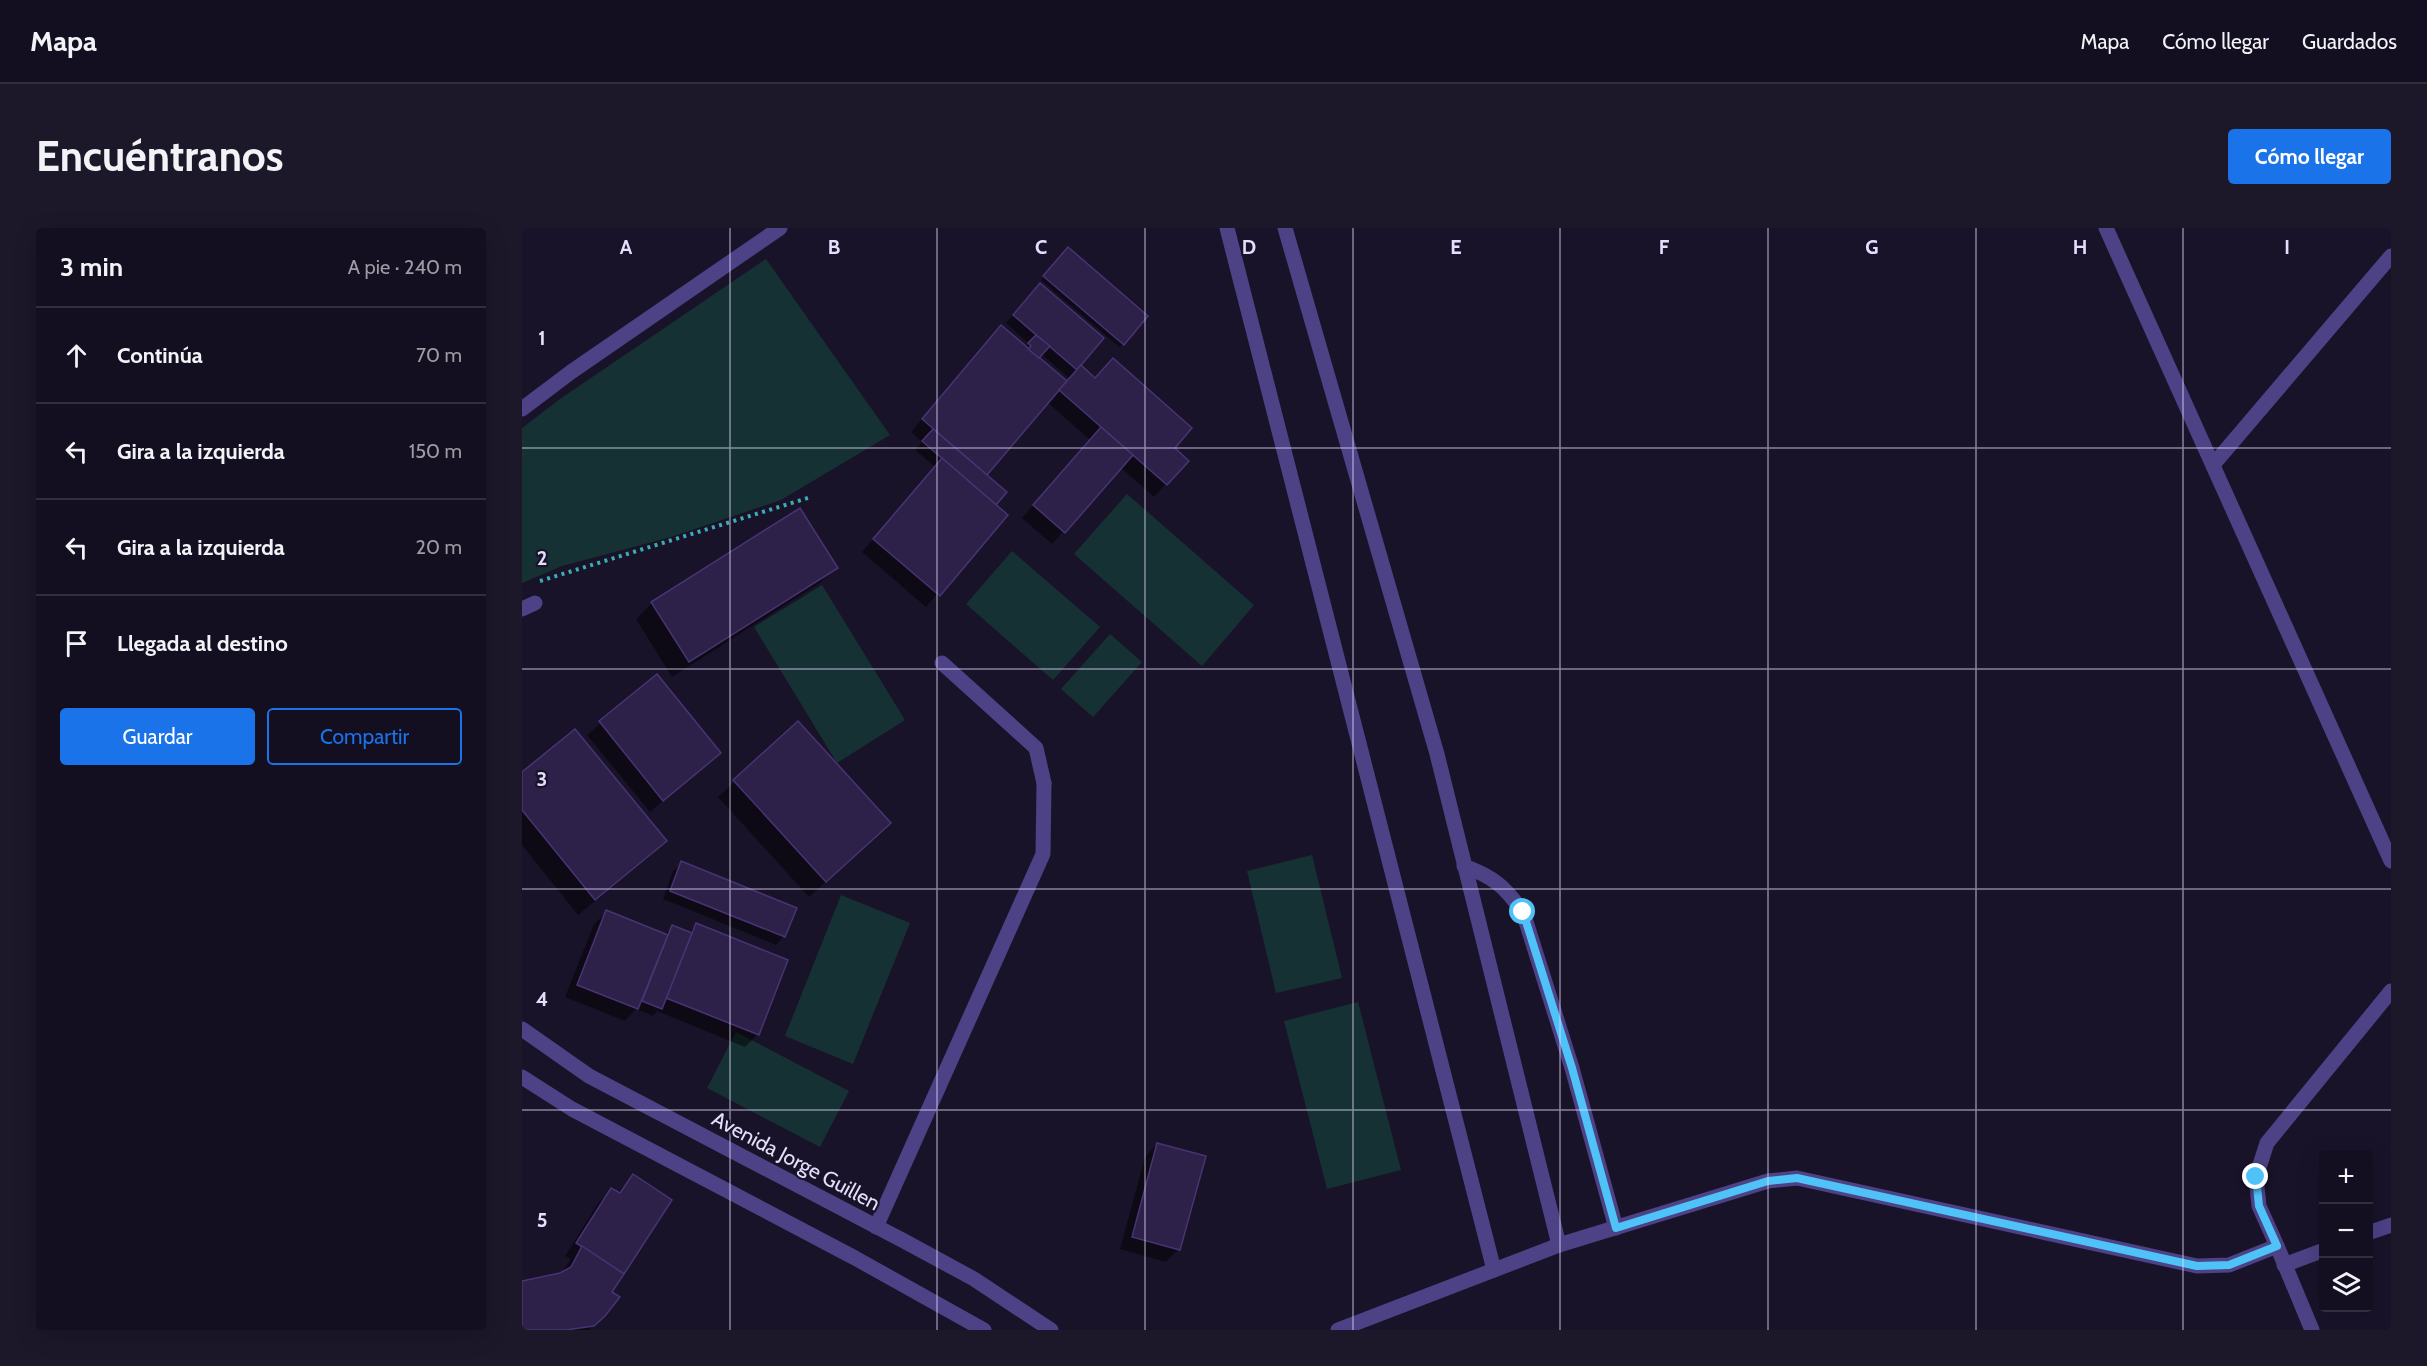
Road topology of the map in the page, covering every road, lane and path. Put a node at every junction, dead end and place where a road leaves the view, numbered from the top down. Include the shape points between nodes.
1 (780, 228) edge
2 (1227, 228) edge
3 (1285, 228) edge
4 (2106, 228) edge
5 (2391, 256) edge
6 (522, 409) edge
7 (2212, 465) junction
8 (811, 497) dead end
9 (528, 606) edge
10 (942, 663) dead end
11 (2391, 861) edge
12 (1464, 866) junction
13 (2391, 991) edge
14 (522, 1029) edge
15 (522, 1077) edge
16 (2391, 1225) edge
17 (876, 1227) junction
18 (1616, 1228) junction
19 (2373, 1231) edge
20 (1559, 1245) junction
21 (2277, 1246) junction
22 (2319, 1252) edge
23 (2284, 1265) junction
24 (1494, 1270) junction
25 (984, 1330) edge
26 (1051, 1330) edge
27 (1338, 1330) edge
28 (2312, 1330) edge

1 - 6 street
2 - 24 street
3 - 12 street via 1437,754
4 - 7 street
5 - 7 street
7 - 11 street
8 - 9 path via 531,584
10 - 17 street via 1036,748 1044,783 1043,854
12 - 18 street via 1488,875 1509,891 1523,912
12 - 20 street
13 - 21 street via 2267,1143 2256,1177 2259,1206
14 - 17 street, Avenida Jorge Guillen via 589,1076
15 - 25 street via 572,1109
16 - 19 street
17 - 26 street, Avenida Jorge Guillen via 974,1280
18 - 20 street
18 - 21 street via 1768,1181 1797,1178 2197,1266 2229,1265
20 - 24 street
21 - 23 street
22 - 23 street
23 - 28 street
24 - 27 street

